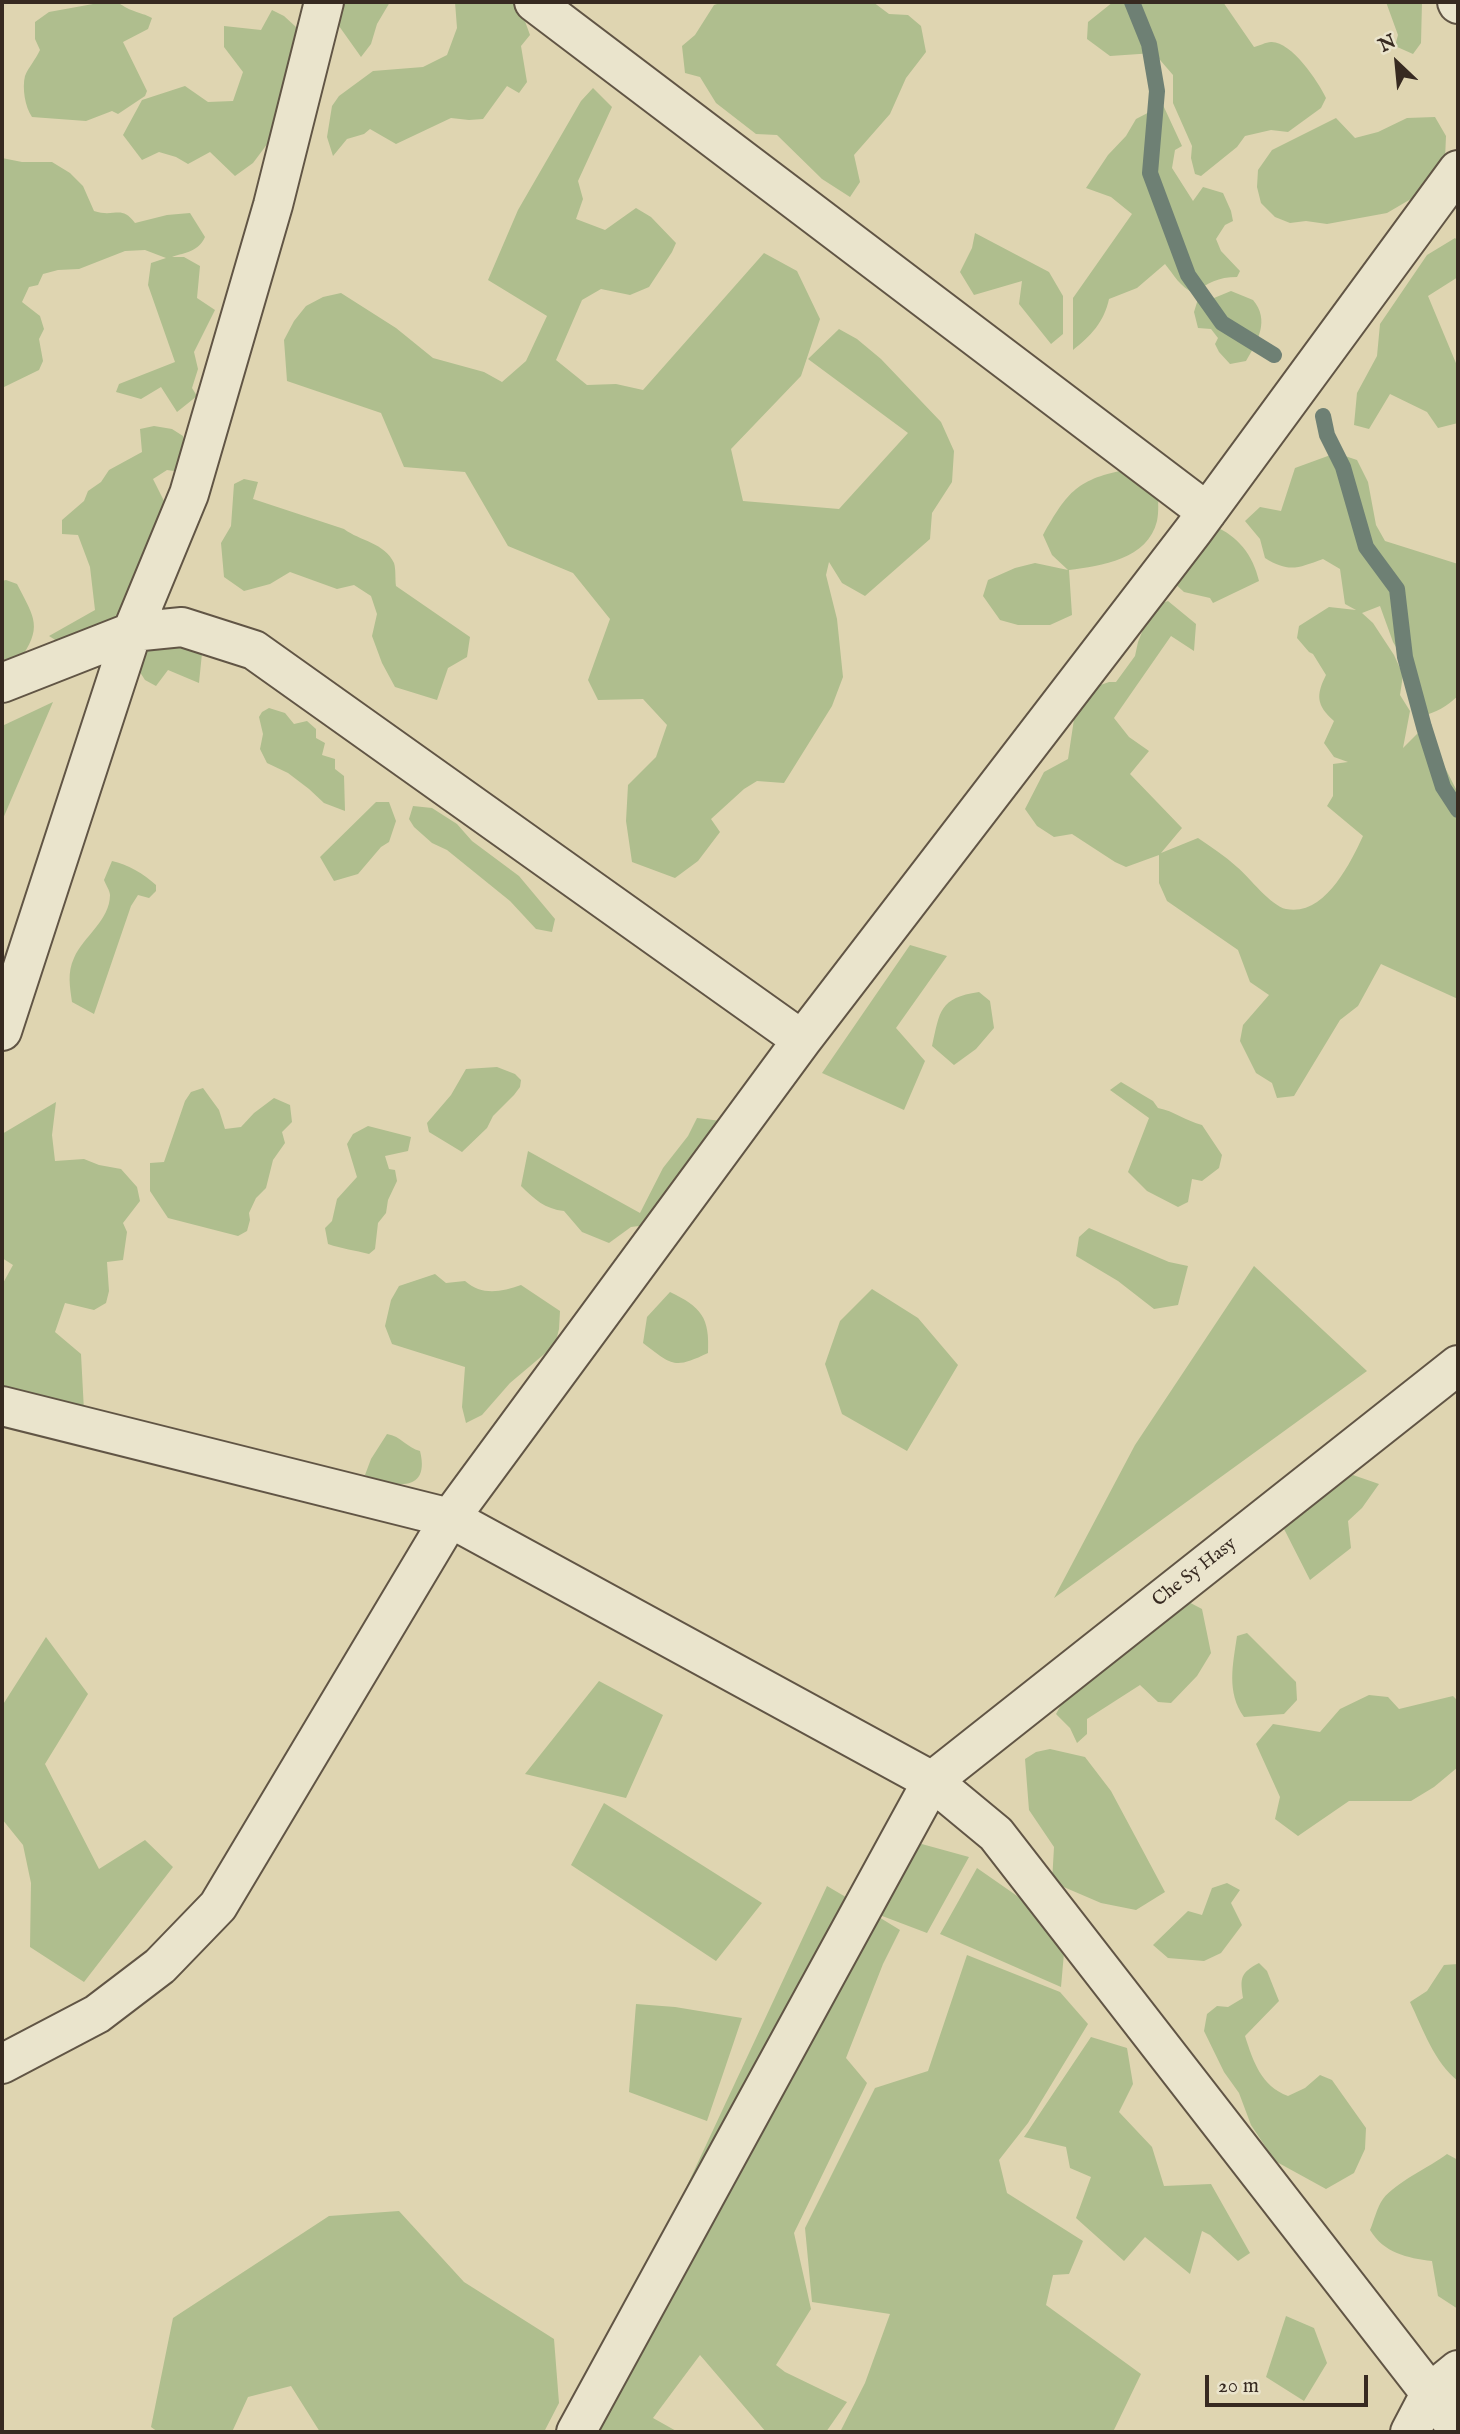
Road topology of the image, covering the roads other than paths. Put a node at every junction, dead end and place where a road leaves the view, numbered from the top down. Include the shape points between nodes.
1 (324, 2) edge
2 (534, 2) edge
3 (1458, 170) edge
4 (1208, 512) junction
5 (132, 632) junction
6 (2, 683) edge
7 (2, 1031) edge
8 (802, 1040) junction
9 (1458, 1365) edge
10 (2, 1406) edge
11 (450, 1518) junction
12 (932, 1781) junction
13 (2, 2064) edge
14 (1445, 2381) edge
15 (1458, 2429) edge
16 (576, 2432) edge
17 (1410, 2432) edge

1 - 5 street via 273,205 189,494
2 - 4 street
3 - 4 street
4 - 8 street
5 - 6 street
5 - 7 street
5 - 8 street via 182,626 254,650
8 - 11 street
9 - 12 street, Che Sy Hasy
10 - 11 street
11 - 12 street
11 - 13 street via 218,1906 160,1966 97,2014
12 - 14 street via 996,1833
12 - 16 street
14 - 15 street
14 - 17 street

